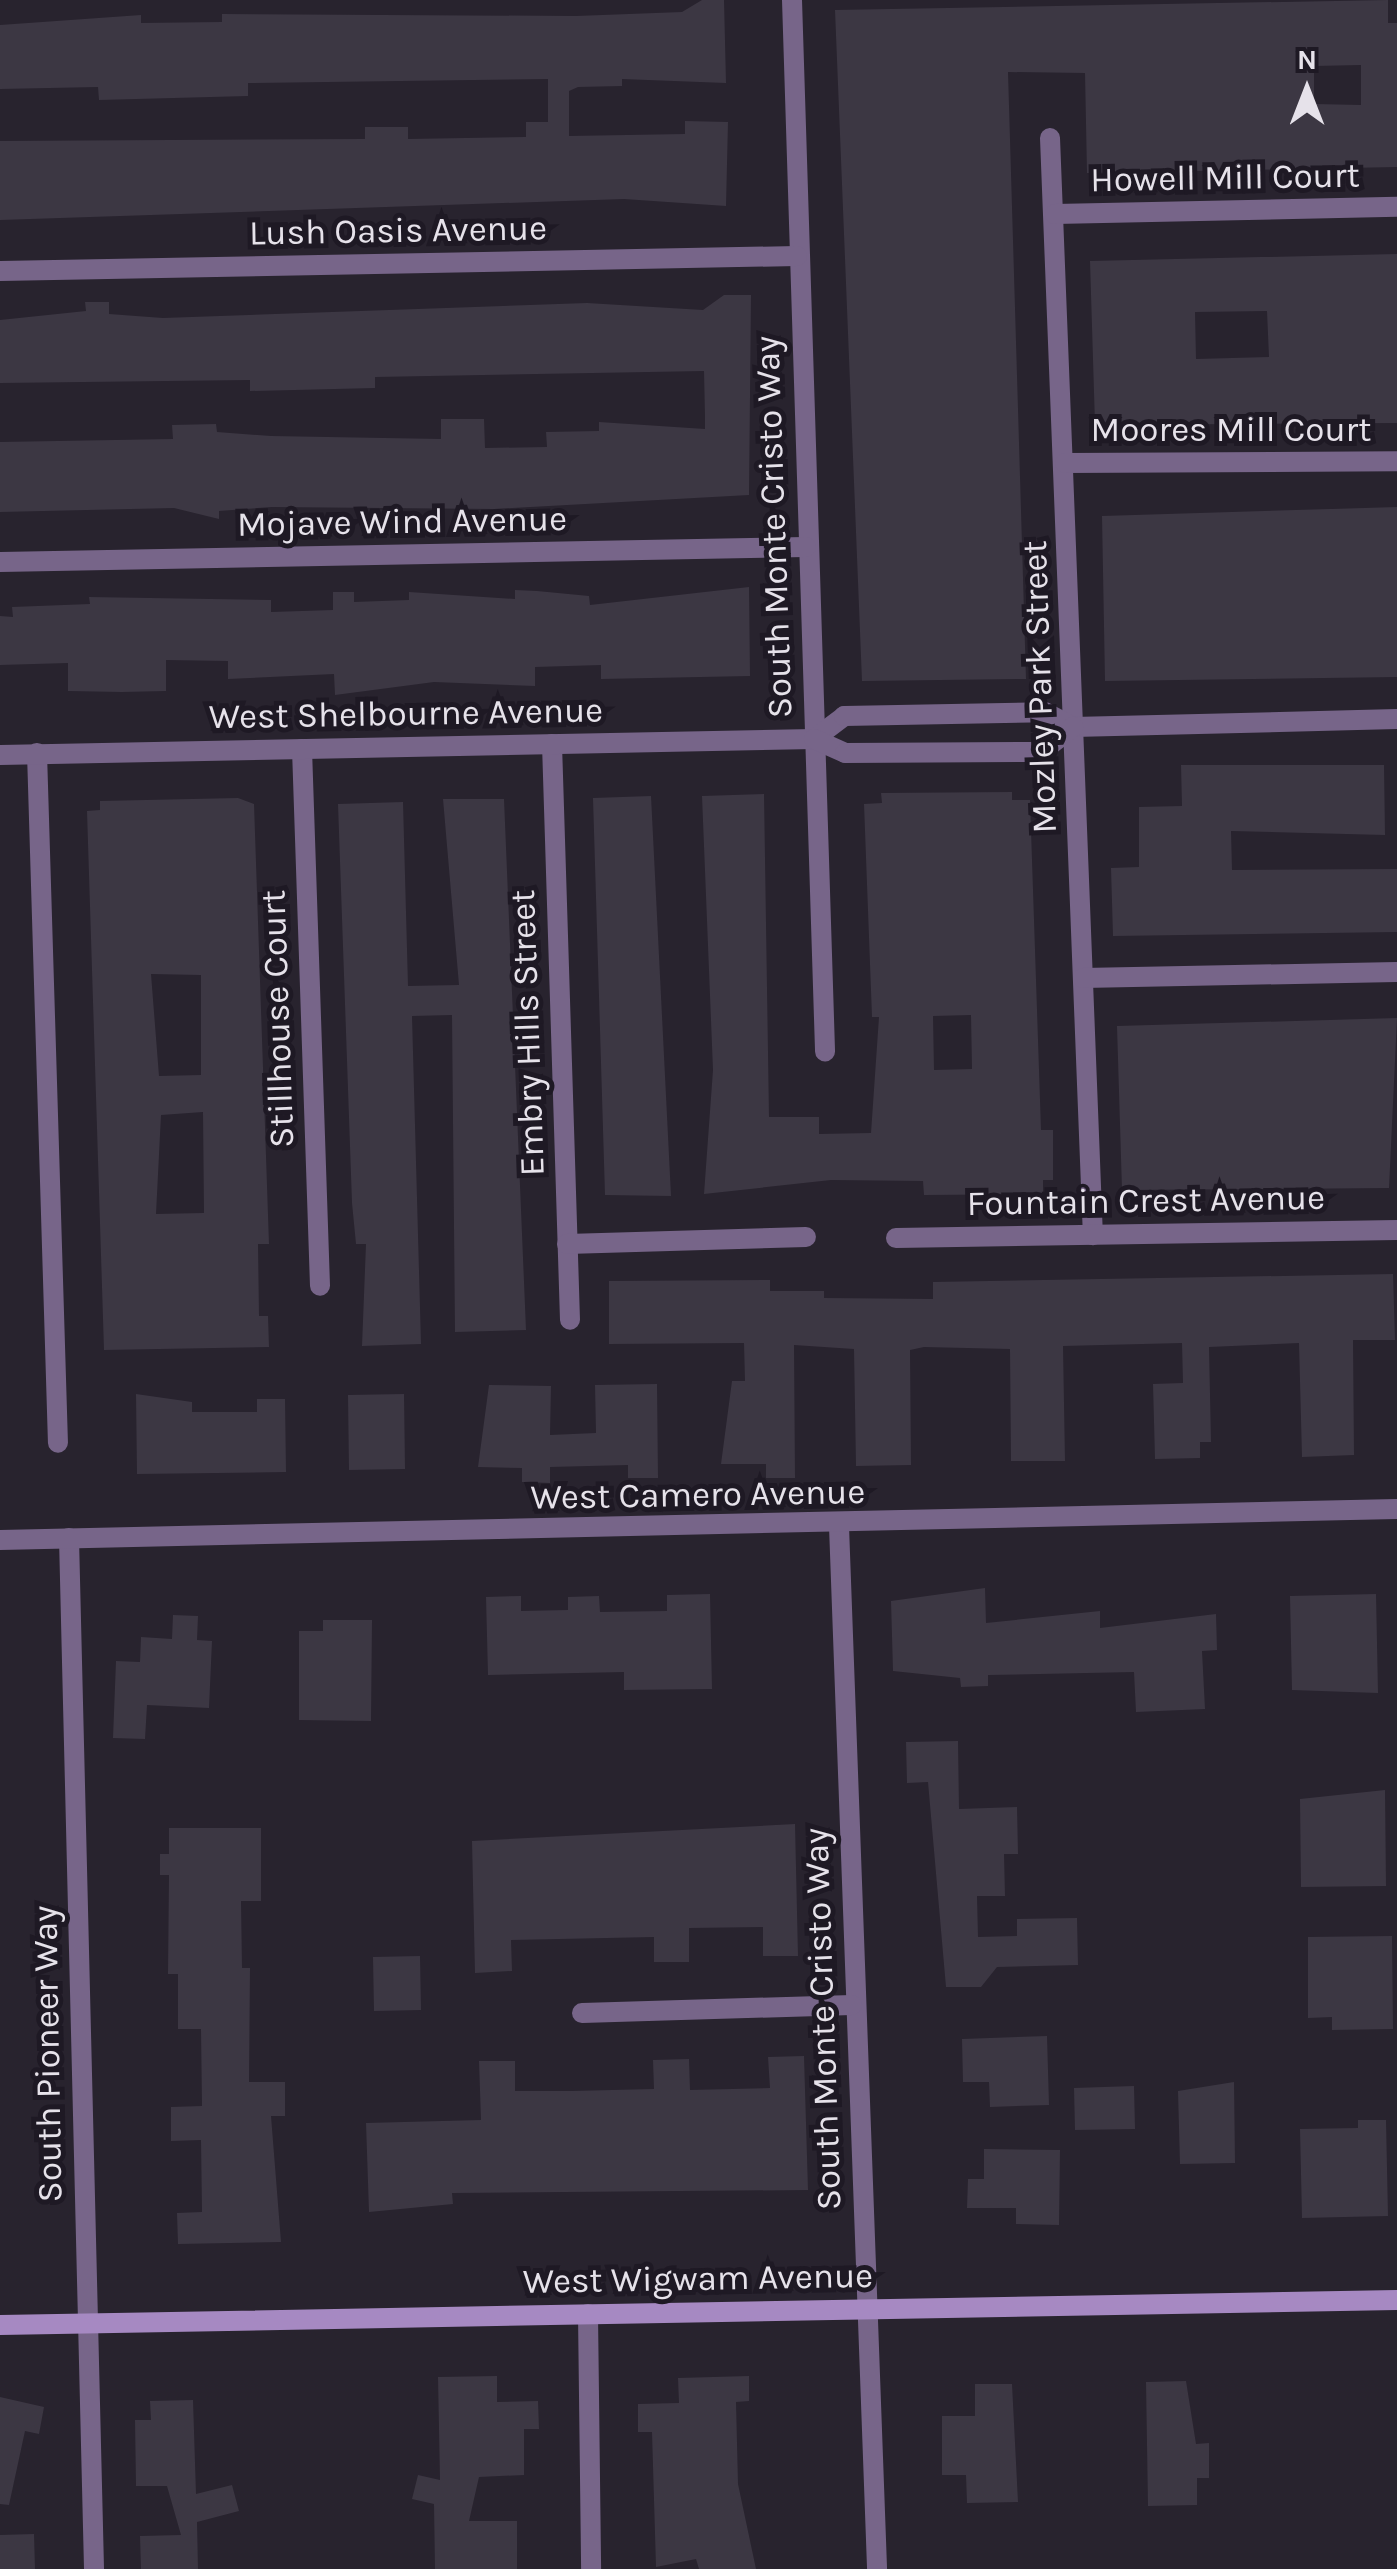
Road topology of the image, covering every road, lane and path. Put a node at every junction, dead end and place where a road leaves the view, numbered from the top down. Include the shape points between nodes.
1 (792, 0) edge
2 (1050, 138) dead end
3 (1397, 207) edge
4 (1055, 214) junction
5 (798, 256) junction
6 (0, 271) edge
7 (1397, 461) edge
8 (1065, 463) junction
9 (806, 547) junction
10 (0, 562) edge
11 (1397, 719) edge
12 (1073, 727) junction
13 (814, 739) junction
14 (552, 744) junction
15 (302, 749) junction
16 (0, 754) edge
17 (37, 754) junction
18 (1397, 972) edge
19 (1083, 978) junction
20 (825, 1051) dead end
21 (1397, 1230) edge
22 (1092, 1234) junction
23 (806, 1237) dead end
24 (896, 1238) dead end
25 (568, 1244) junction
26 (320, 1286) dead end
27 (570, 1320) dead end
28 (58, 1443) dead end
29 (1397, 1509) edge
30 (839, 1526) junction
31 (69, 1538) junction
32 (0, 1540) edge
33 (852, 2006) junction
34 (582, 2013) dead end
35 (1397, 2300) edge
36 (868, 2308) junction
37 (588, 2314) junction
38 (86, 2324) junction
39 (0, 2325) edge
40 (94, 2569) edge
41 (590, 2569) edge
42 (877, 2569) edge

1 - 5 street, South Monte Cristo Way
2 - 4 street, Mozley Park Street
3 - 4 street, Howell Mill Court
4 - 8 street, Mozley Park Street
5 - 6 street, Lush Oasis Avenue
5 - 9 street, South Monte Cristo Way
7 - 8 street, Moores Mill Court
8 - 12 street, Mozley Park Street
9 - 10 street, Mojave Wind Avenue
9 - 13 street, South Monte Cristo Way
11 - 12 street, West Shelbourne Avenue
12 - 13 street, West Shelbourne Avenue via 1044,712 844,716
12 - 13 street, West Shelbourne Avenue via 1041,752 845,753
12 - 19 street, Mozley Park Street
13 - 14 street, West Shelbourne Avenue
13 - 20 street, South Monte Cristo Way
14 - 15 street, West Shelbourne Avenue
14 - 25 street, Embry Hills Street
15 - 17 street, West Shelbourne Avenue
15 - 26 street, Stillhouse Court
16 - 17 street, West Shelbourne Avenue
17 - 28 street
18 - 19 street
19 - 22 street, Mozley Park Street
21 - 22 street, Fountain Crest Avenue
22 - 24 street, Fountain Crest Avenue
23 - 25 street
25 - 27 street, Embry Hills Street
29 - 30 street, West Camero Avenue
30 - 31 street, West Camero Avenue
30 - 33 street, South Monte Cristo Way
31 - 32 street, West Camero Avenue
31 - 38 street, South Pioneer Way
33 - 34 street
33 - 36 street, South Monte Cristo Way
35 - 36 street, West Wigwam Avenue
36 - 37 street, West Wigwam Avenue
36 - 42 street, South Monte Cristo Way
37 - 38 street, West Wigwam Avenue
37 - 41 street
38 - 39 street, West Wigwam Avenue
38 - 40 street, South Pioneer Way

